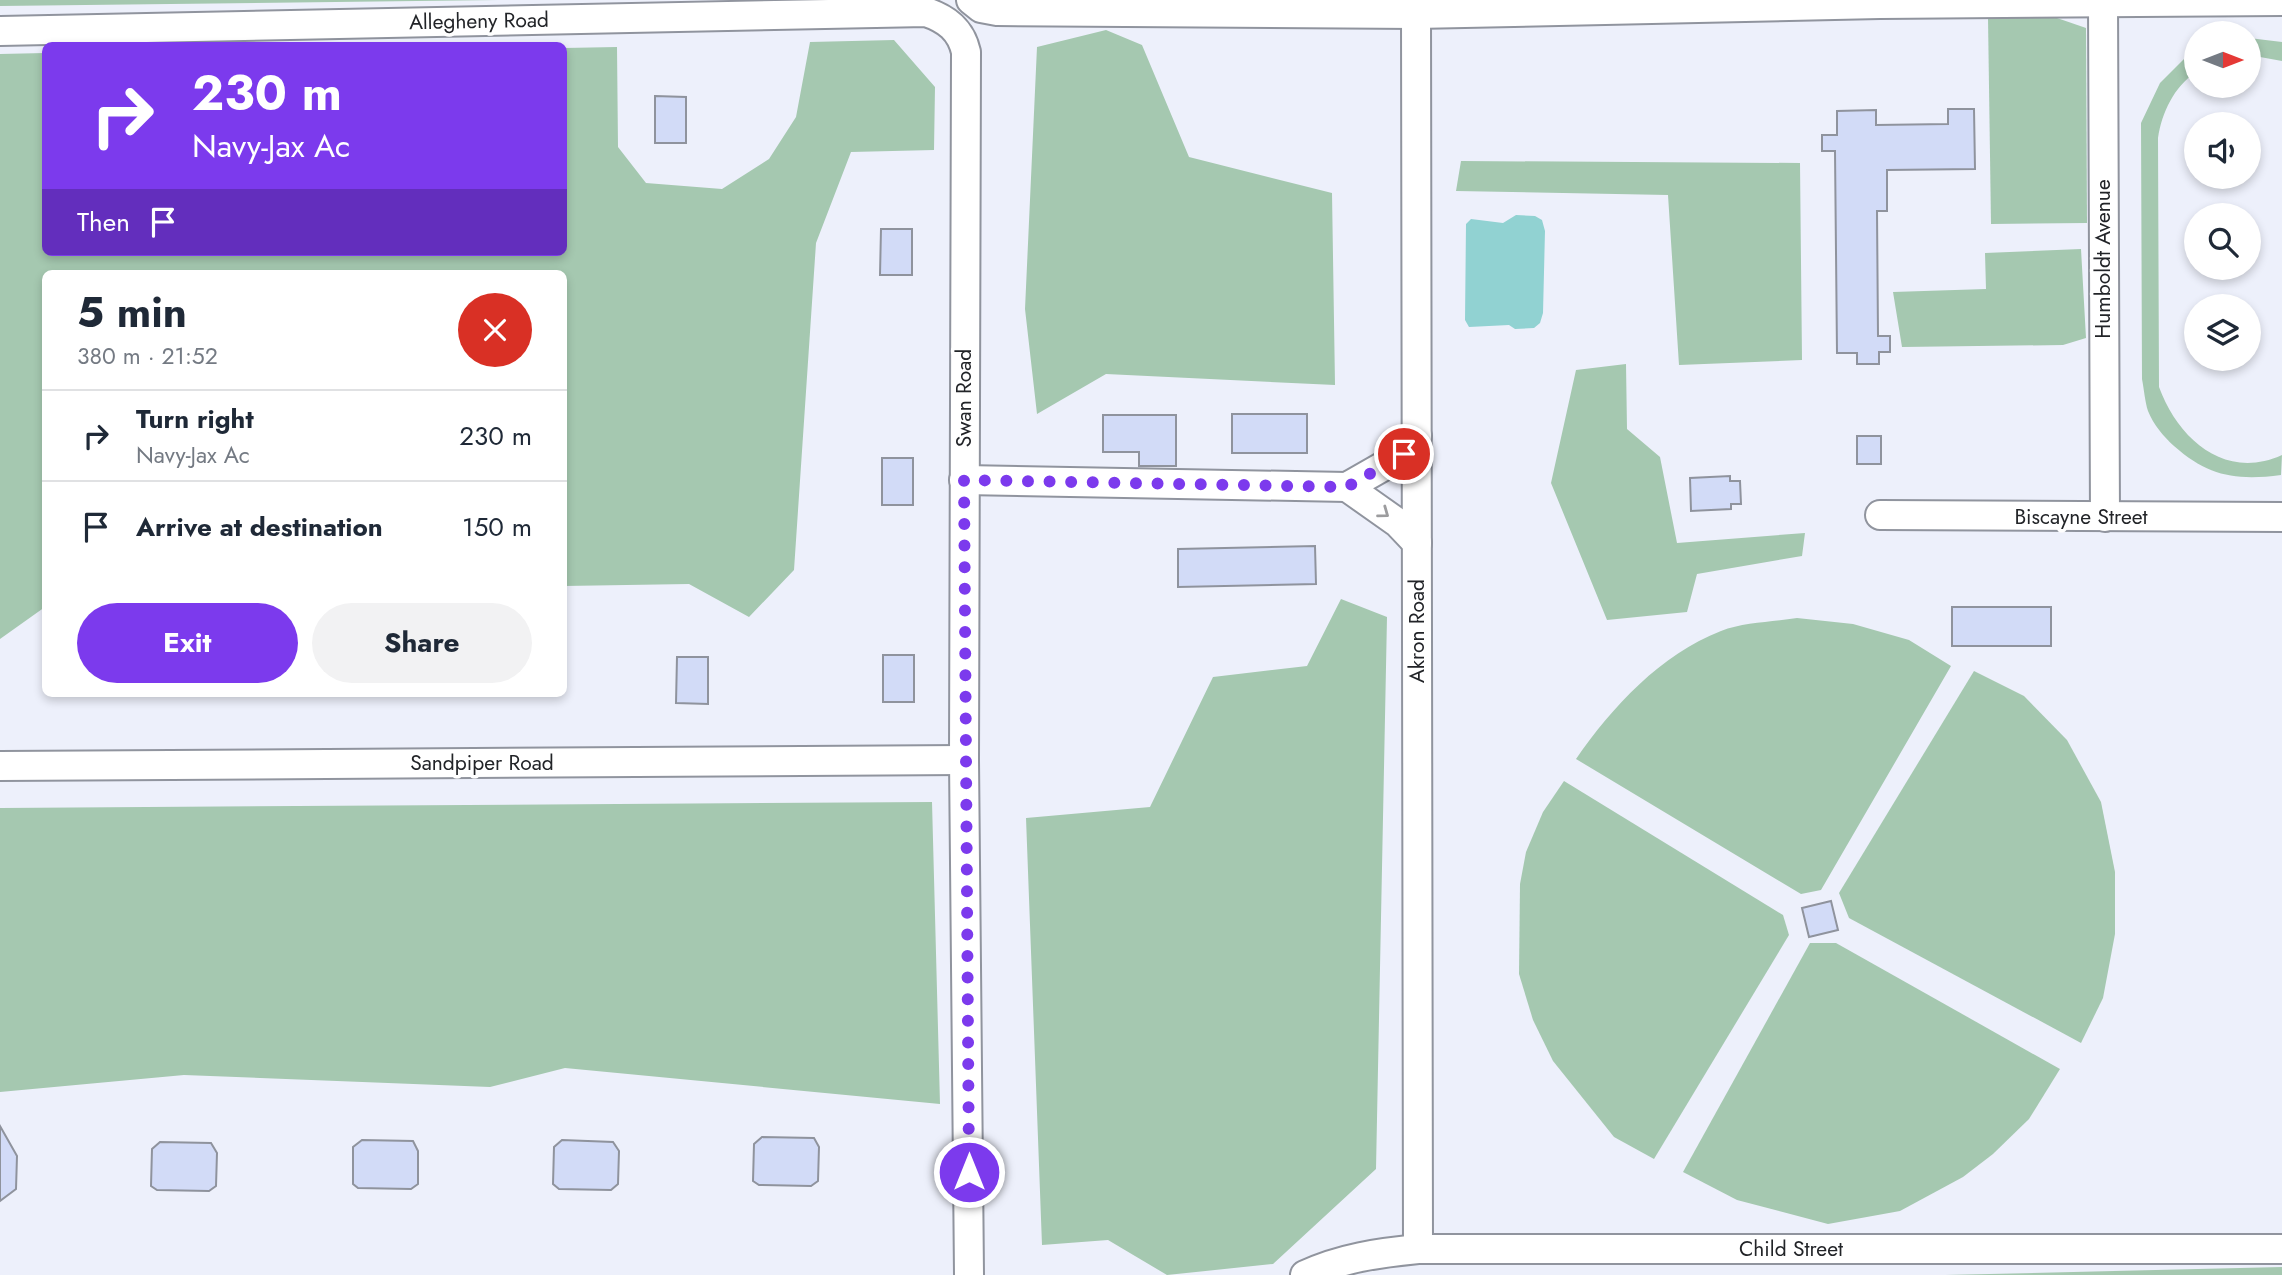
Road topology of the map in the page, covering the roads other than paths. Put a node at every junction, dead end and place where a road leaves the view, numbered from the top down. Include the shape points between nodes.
1 (971, 1) edge
2 (2075, 1) edge
3 (2282, 1) edge
4 (1304, 7) edge
5 (1416, 14) junction
6 (954, 27) joint
7 (0, 31) edge
8 (1417, 436) junction
9 (964, 480) junction
10 (1347, 487) junction
11 (1880, 515) dead end
12 (2105, 517) junction
13 (2282, 517) edge
14 (1417, 543) junction
15 (964, 760) junction
16 (0, 766) edge
17 (1418, 1249) junction
18 (2282, 1249) edge
19 (970, 1275) edge
20 (1305, 1275) edge

1 - 4 street via 997,11
2 - 3 street
2 - 5 street
2 - 12 street, Humboldt Avenue
4 - 5 street
5 - 8 street, Akron Road
6 - 7 street, Allegheny Road via 943,17 926,12
6 - 9 street, Swan Road via 966,52
8 - 10 street via 1404,454
8 - 14 street, Akron Road
9 - 10 street
9 - 15 street, Swan Road
10 -> 14 street via 1398,523
11 - 12 street, Biscayne Street
12 - 13 street, Biscayne Street
14 - 17 street, Akron Road
15 - 16 street, Sandpiper Road
15 - 19 street, Swan Road
17 - 18 street, Child Street
17 - 20 street, Child Street via 1366,1254

